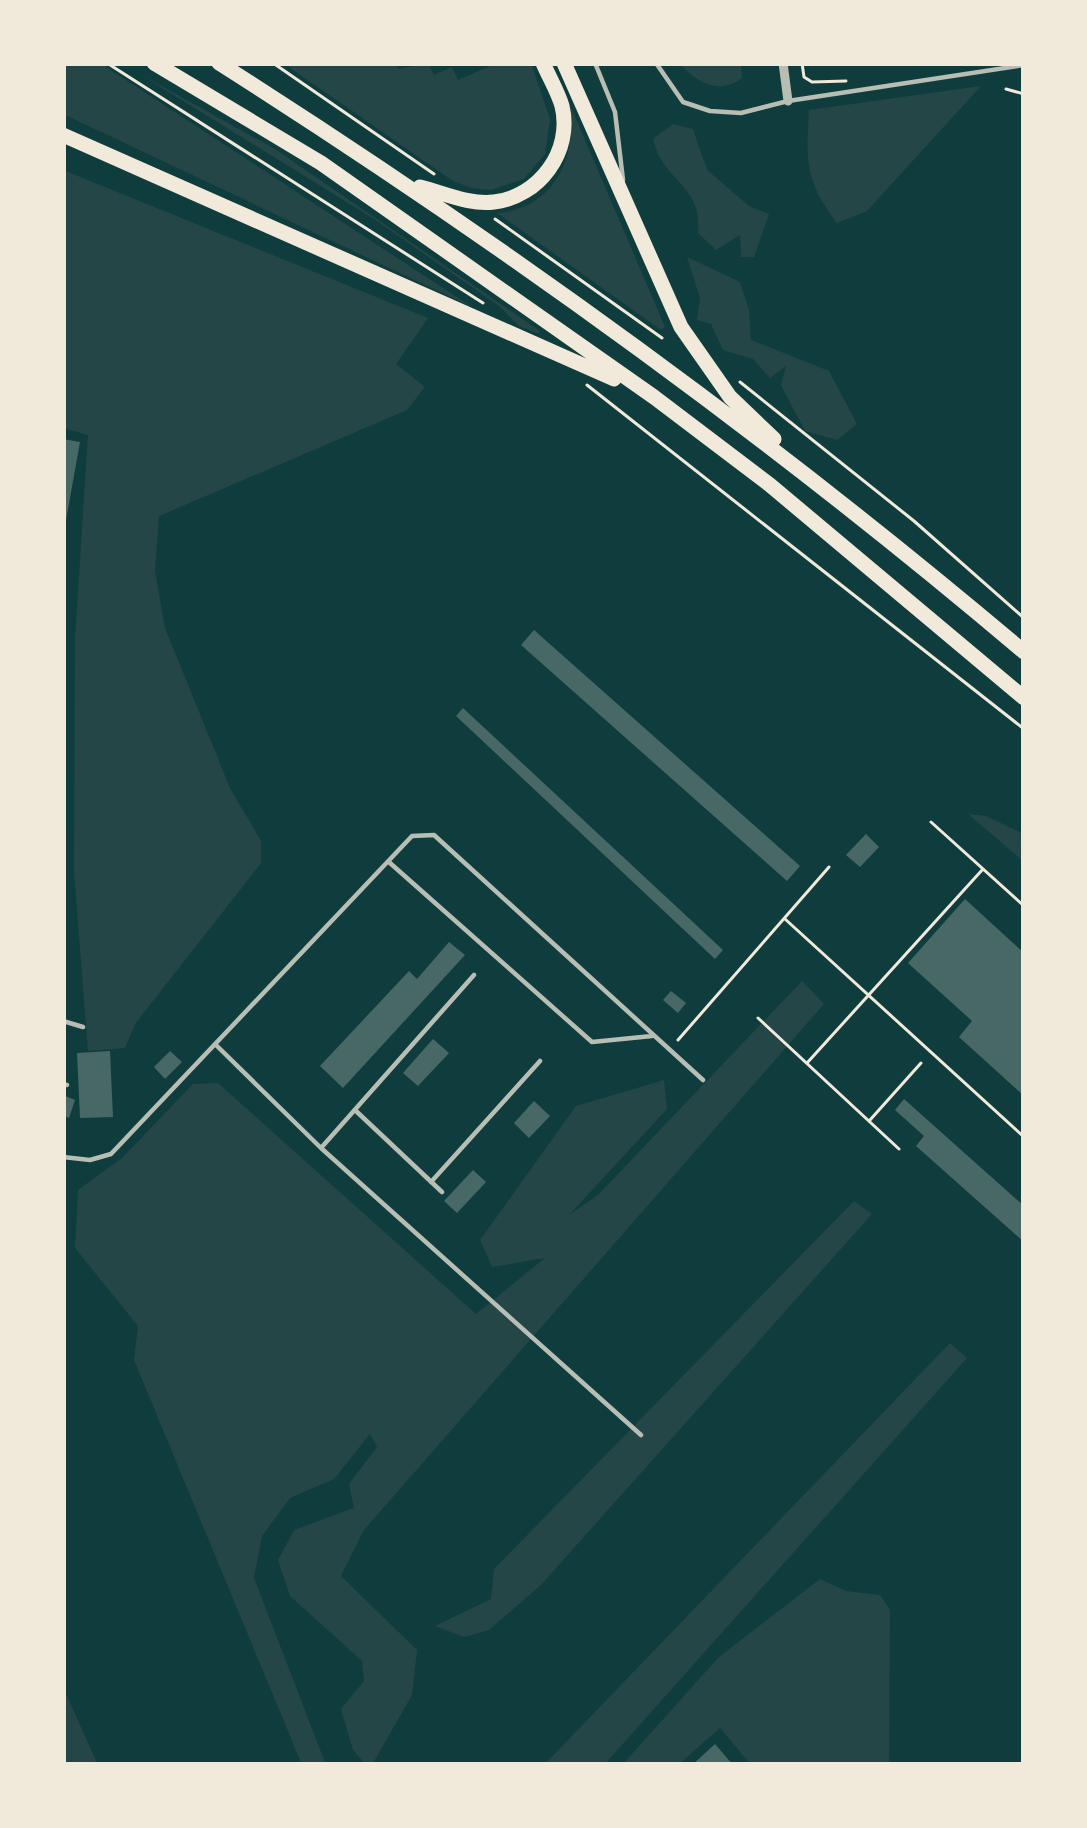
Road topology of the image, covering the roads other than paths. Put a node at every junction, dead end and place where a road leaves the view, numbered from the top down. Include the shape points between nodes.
1 (154, 63) edge
2 (218, 63) edge
3 (543, 63) edge
4 (563, 63) edge
5 (596, 63) edge
6 (656, 63) edge
7 (783, 63) edge
8 (1024, 65) edge
9 (788, 101) junction
10 (63, 135) edge
11 (408, 183) junction
12 (634, 226) junction
13 (654, 398) junction
14 (814, 479) junction
15 (1024, 652) edge
16 (1024, 698) edge
17 (390, 863) junction
18 (474, 975) dead end
19 (63, 1021) edge
20 (83, 1028) dead end
21 (652, 1036) junction
22 (217, 1046) junction
23 (539, 1061) dead end
24 (703, 1080) dead end
25 (356, 1111) junction
26 (321, 1148) junction
27 (63, 1157) edge
28 (431, 1182) junction
29 (442, 1192) dead end
30 (641, 1435) dead end

1 - 13 highway via 321,163
2 - 11 highway
3 - 11 highway via 562,107 560,151 542,179 496,202
4 - 12 highway
5 - 12 lane via 615,112
6 - 9 lane via 683,102 710,111
7 - 9 street
8 - 9 lane
10 - 13 highway
11 - 14 highway
12 - 14 highway via 694,349 730,397
13 - 16 highway
14 - 15 highway
17 - 21 lane via 592,1042
17 - 21 lane via 412,836 434,835
17 - 22 lane
18 - 25 lane
19 - 20 lane
21 - 24 lane
22 - 26 lane
22 - 27 lane via 111,1154
23 - 28 lane
25 - 26 lane
25 - 28 lane
26 - 30 lane
28 - 29 lane

